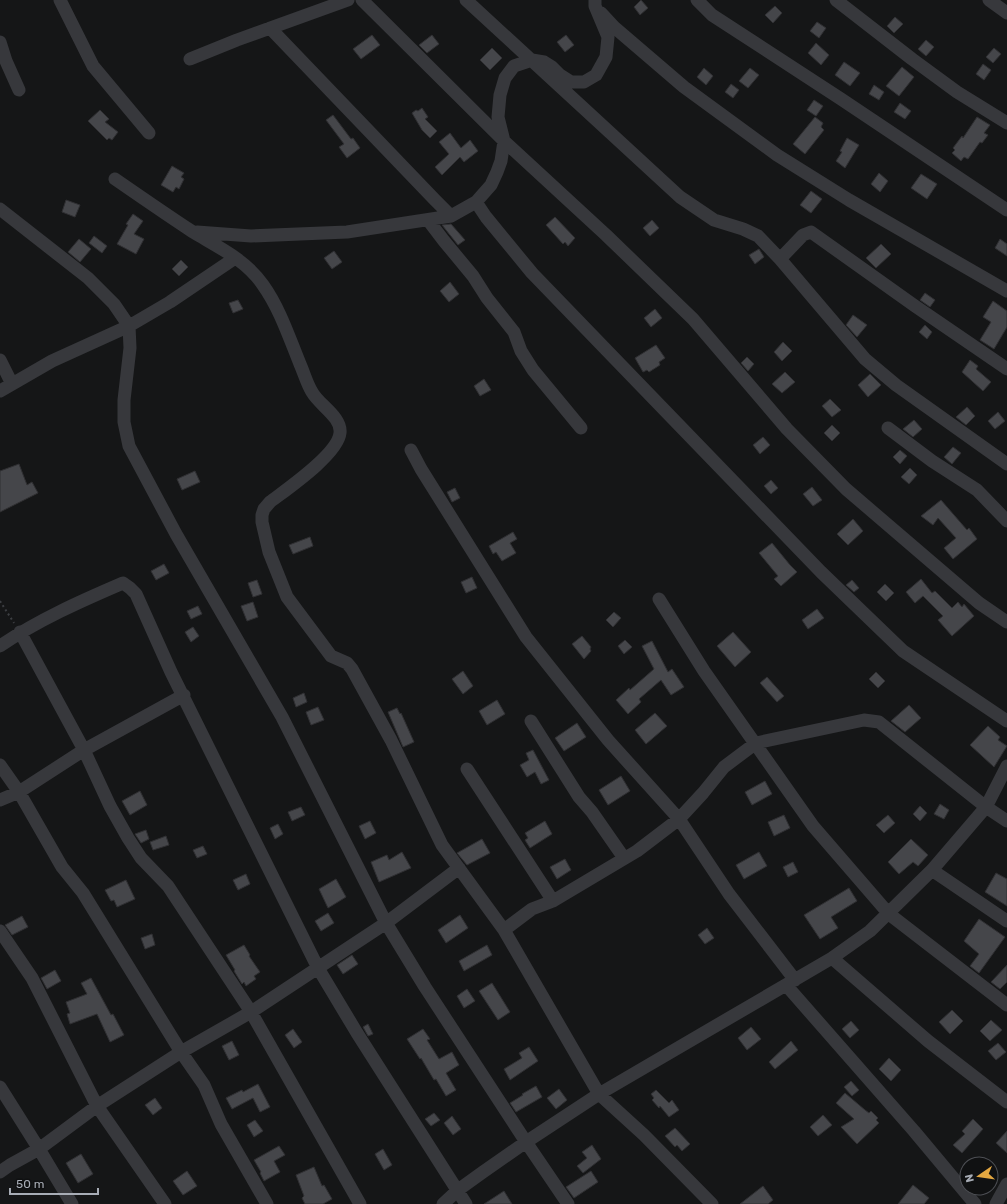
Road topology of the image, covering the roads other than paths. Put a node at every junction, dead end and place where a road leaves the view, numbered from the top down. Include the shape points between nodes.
1 (60, 0) edge
2 (348, 0) edge
3 (362, 0) edge
4 (466, 0) edge
5 (697, 0) edge
6 (836, 0) edge
7 (989, 0) edge
8 (593, 2) edge
9 (1007, 13) edge
10 (270, 28) junction
11 (0, 42) edge
12 (190, 59) dead end
13 (532, 60) junction
14 (19, 90) dead end
15 (1007, 123) edge
16 (149, 133) dead end
17 (504, 141) junction
18 (115, 179) dead end
19 (476, 202) junction
20 (0, 209) edge
21 (1007, 210) edge
22 (451, 216) junction
23 (428, 220) junction
24 (194, 232) junction
25 (235, 258) junction
26 (780, 259) junction
27 (1007, 291) edge
28 (129, 326) junction
29 (0, 360) edge
30 (1007, 369) edge
31 (12, 384) junction
32 (0, 391) edge
33 (581, 428) dead end
34 (888, 428) dead end
35 (412, 450) dead end
36 (1007, 464) edge
37 (1007, 520) edge
38 (659, 599) dead end
39 (1007, 622) edge
40 (20, 632) junction
41 (0, 646) edge
42 (184, 695) junction
43 (531, 721) dead end
44 (1007, 721) edge
45 (756, 743) junction
46 (84, 750) junction
47 (0, 765) edge
48 (1007, 766) edge
49 (467, 769) dead end
50 (19, 792) junction
51 (0, 800) edge
52 (986, 807) junction
53 (679, 819) junction
54 (1007, 821) edge
55 (624, 858) junction
56 (459, 868) junction
57 (932, 870) junction
58 (552, 901) junction
59 (889, 914) junction
60 (1007, 921) edge
61 (386, 923) junction
62 (504, 930) junction
63 (0, 931) edge
64 (832, 958) junction
65 (318, 968) junction
66 (790, 982) junction
67 (1007, 1005) edge
68 (251, 1012) junction
69 (181, 1052) junction
70 (0, 1087) edge
71 (599, 1094) junction
72 (1007, 1102) edge
73 (97, 1106) junction
74 (526, 1142) junction
75 (39, 1149) junction
76 (0, 1172) edge
77 (1007, 1184) edge
78 (458, 1190) junction
79 (72, 1204) edge
80 (166, 1204) edge
81 (267, 1204) edge
82 (360, 1204) edge
83 (443, 1204) edge
84 (466, 1204) edge
85 (568, 1204) edge
86 (712, 1204) edge
87 (976, 1204) edge
88 (996, 1204) edge

1 - 16 street via 93,66
2 - 10 street
3 - 17 street
4 - 13 street
5 - 21 street via 712,15
6 - 15 street via 957,92
7 - 9 street
8 - 13 street via 608,37 606,57 596,75 584,82 571,82 560,76 552,66
8 - 27 street via 614,27 684,87 777,154 849,200
10 - 12 street
10 - 22 street
11 - 14 street
13 - 17 street via 514,66 505,78 498,117
13 - 26 street via 680,197 714,220 758,236
17 - 19 street via 502,161 497,172 491,185
17 - 39 street via 693,319 787,429 846,489 979,603
18 - 24 street
19 - 22 street
19 - 44 street via 532,273 827,577 903,651
20 - 28 street via 88,278 114,304
22 - 23 street
23 - 24 street via 347,232 251,236
23 - 33 street via 514,332 521,351 533,370
24 - 25 street
25 - 28 street
25 - 56 street via 262,284 278,311 311,392 338,420 340,432 337,444 328,456 264,509 262,522 269,552 287,597 331,656 347,662 352,669 391,740 442,845
26 - 30 street via 803,235 812,232
26 - 36 street via 865,359 896,385
28 - 31 street via 52,361
28 - 61 street via 130,348 124,422 129,446 176,534 282,718
29 - 31 street
31 - 32 street
34 - 37 street via 977,490
35 - 53 street via 526,637 608,740
38 - 45 street via 704,671
40 - 41 street
40 - 42 street via 86,599 123,584 136,594
40 - 46 street
42 - 46 street
42 - 65 street
43 - 55 street via 579,797
45 - 52 street via 864,720 879,722
45 - 53 street via 724,767
45 - 59 street via 813,826
46 - 50 street
46 - 68 street via 128,838 141,858 168,886
47 - 50 street
48 - 52 street
49 - 58 street
50 - 51 street
50 - 69 street via 62,867 83,893
52 - 54 street
52 - 57 street
53 - 55 street
53 - 66 street
55 - 58 street
56 - 61 street
56 - 62 street
57 - 59 street
57 - 60 street
58 - 62 street via 532,909
59 - 64 street
59 - 67 street
61 - 65 street
61 - 74 street
62 - 71 street
63 - 73 street via 32,978
64 - 66 street
64 - 72 street via 928,1041
65 - 68 street
65 - 78 street
66 - 71 street
66 - 87 street
68 - 69 street
68 - 82 street
69 - 73 street
69 - 81 street via 204,1085 221,1124
70 - 75 street
71 - 74 street
71 - 86 street via 644,1135
73 - 75 street
73 - 80 street
74 - 78 street
74 - 85 street
75 - 76 street
75 - 79 street
77 - 88 street
78 - 83 street
78 - 84 street

